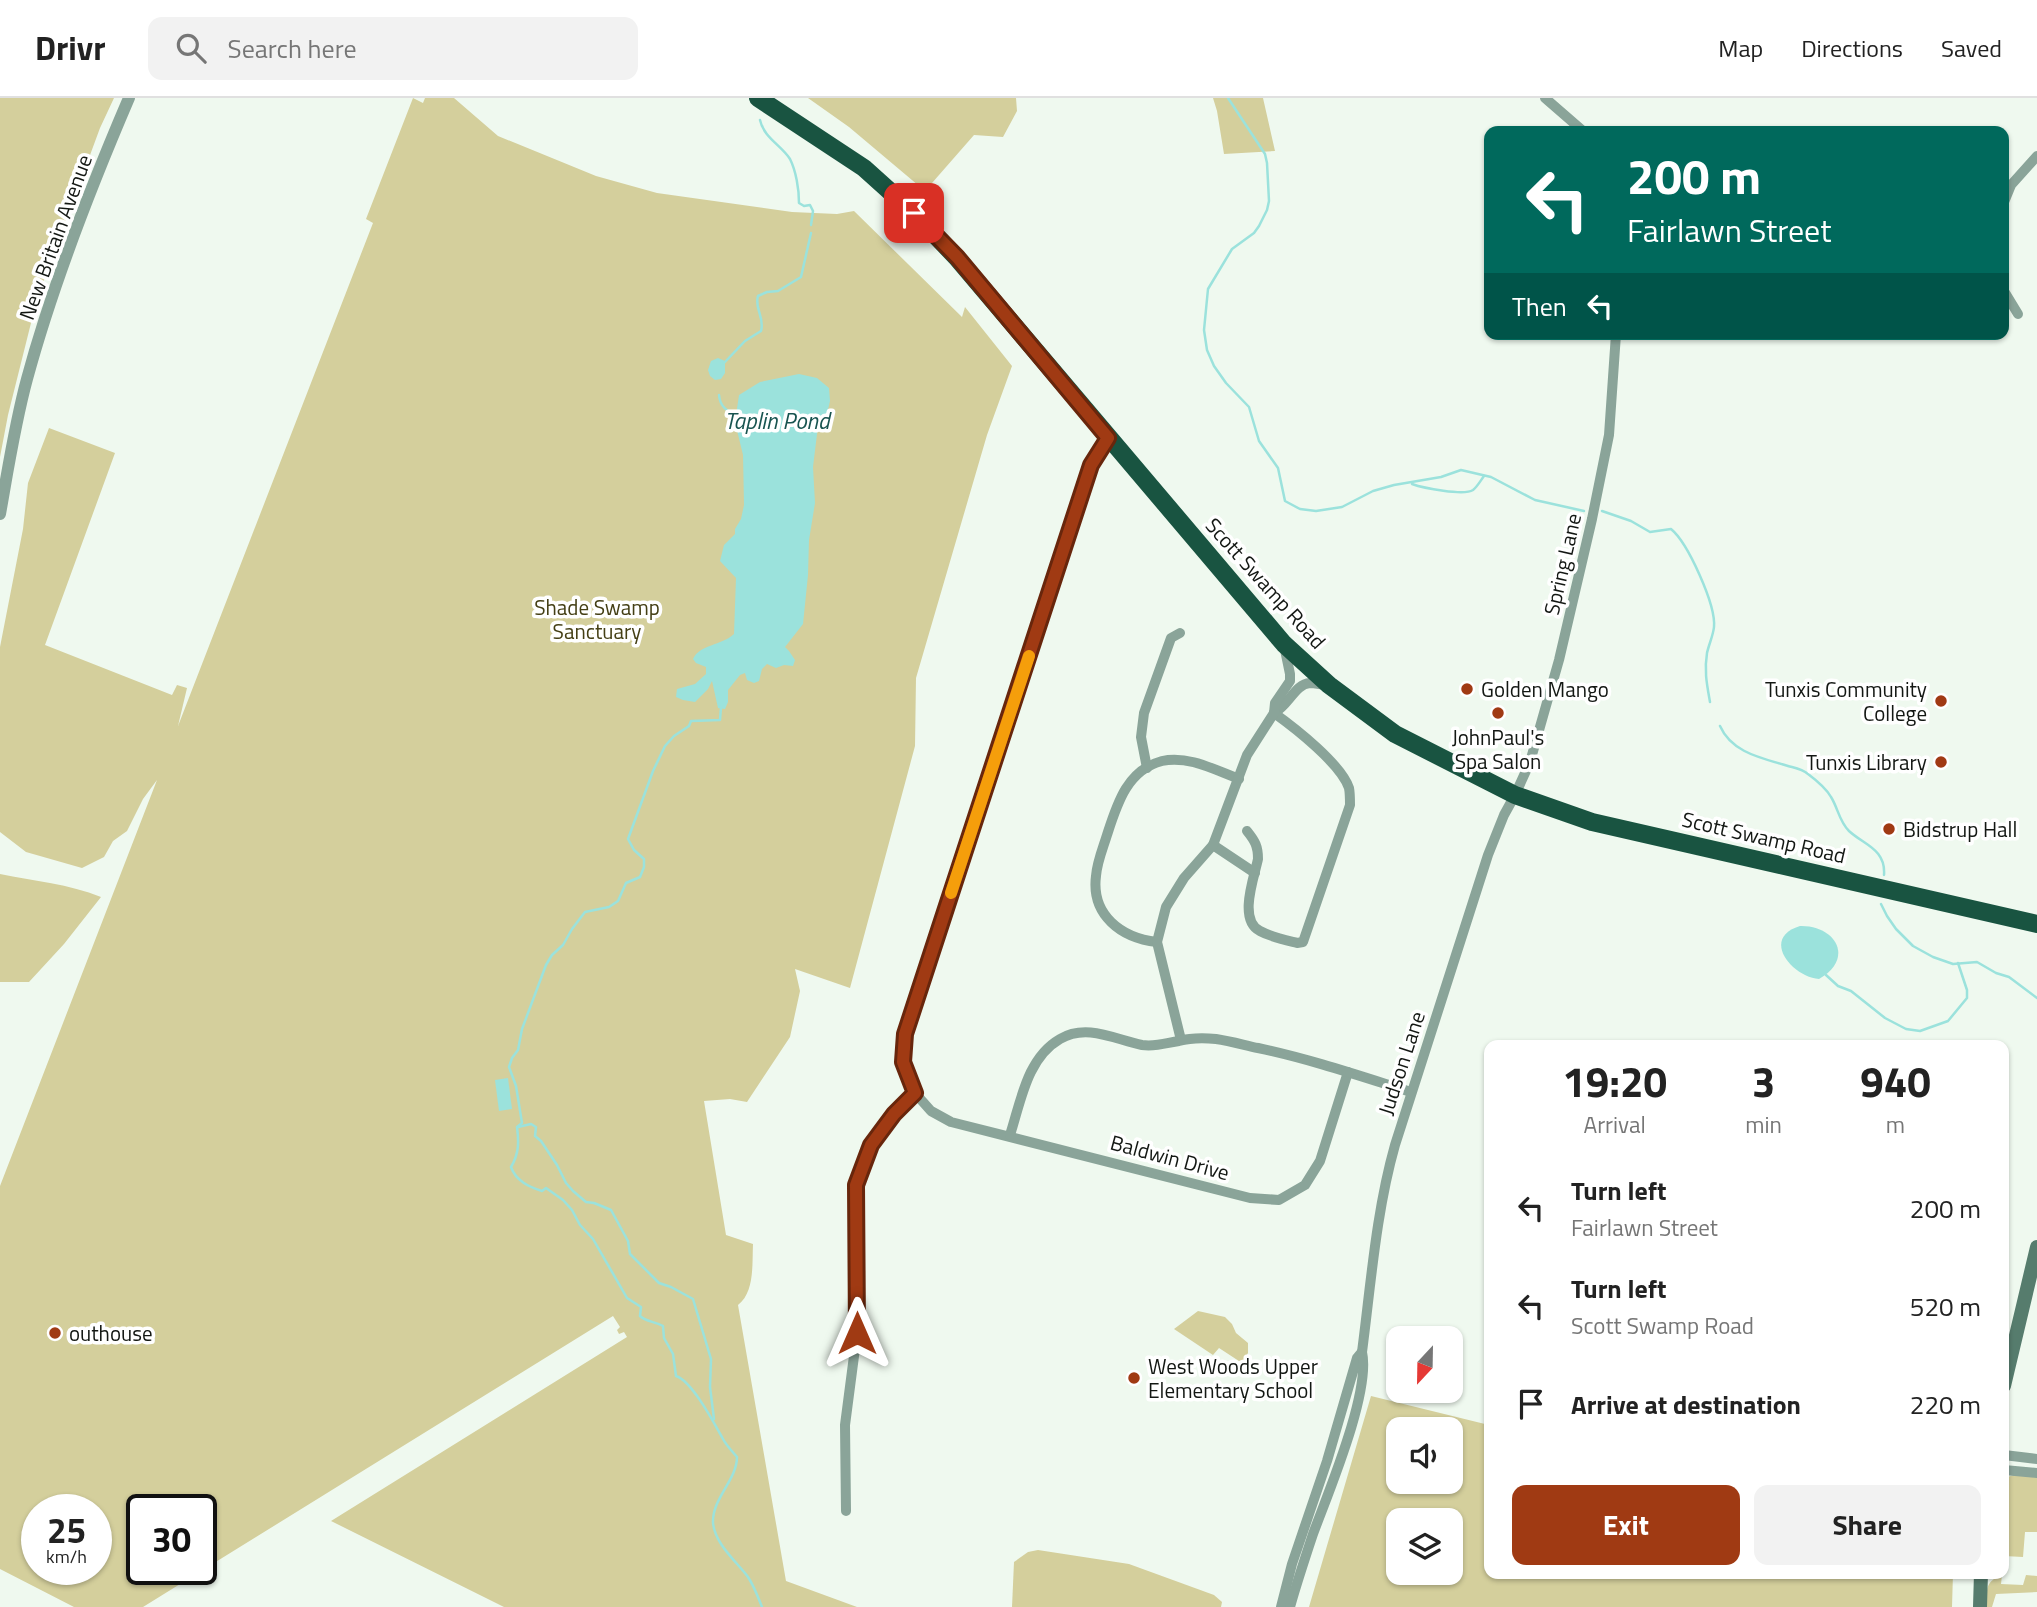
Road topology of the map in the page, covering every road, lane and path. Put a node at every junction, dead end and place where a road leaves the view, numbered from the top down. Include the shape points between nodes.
1 (129, 98) edge
2 (758, 98) edge
3 (1545, 98) edge
4 (1577, 126) edge
5 (2037, 156) edge
6 (2009, 190) edge
7 (2009, 299) edge
8 (2018, 314) dead end
9 (1616, 340) edge
10 (1108, 438) junction
11 (0, 514) edge
12 (1181, 632) dead end
13 (1284, 644) junction
14 (1329, 685) junction
15 (1274, 713) junction
16 (1147, 768) junction
17 (1239, 779) junction
18 (1515, 795) junction
19 (1247, 831) dead end
20 (1213, 845) junction
21 (1255, 873) junction
22 (2037, 924) edge
23 (1157, 942) junction
24 (1181, 1040) junction
25 (1348, 1072) junction
26 (915, 1093) junction
27 (1411, 1093) junction
28 (1010, 1135) junction
29 (2037, 1247) edge
30 (1362, 1352) junction
31 (2009, 1365) edge
32 (2009, 1456) edge
33 (2037, 1459) edge
34 (2009, 1470) edge
35 (2037, 1473) edge
36 (846, 1511) dead end
37 (1982, 1579) edge
38 (1281, 1607) edge
39 (1290, 1607) edge
40 (1980, 1607) edge

1 - 11 street, New Britain Avenue via 50,301 18,416
2 - 10 highway, Scott Swamp Road via 864,168 914,213 957,257
3 - 4 street
5 - 6 street
7 - 8 street
9 - 18 street, Spring Lane via 1609,435 1592,519 1559,660 1530,762
10 - 13 highway, Scott Swamp Road
10 - 26 street via 1091,465 905,1034 903,1062
12 - 16 street via 1171,638 1144,713 1141,737
13 - 14 highway, Scott Swamp Road
13 - 15 street via 1290,681 1275,703
14 - 15 street via 1303,684
14 - 18 highway, Scott Swamp Road via 1395,734
15 - 17 street via 1247,755
15 - 21 street via 1334,766 1348,787 1350,805 1303,942 1261,932 1251,924 1247,911
16 - 17 street via 1164,761 1185,761
16 - 23 street via 1129,783 1118,801 1097,866 1096,890 1104,913 1119,930
17 - 20 street
18 - 22 highway, Scott Swamp Road via 1592,822
18 - 27 street, Judson Lane via 1488,855
19 - 21 street via 1258,850
20 - 21 street
20 - 23 street via 1166,907
23 - 24 street
24 - 25 street via 1216,1039
24 - 28 street via 1154,1046 1091,1032 1063,1037 1050,1045 1034,1066
25 - 27 street
25 - 28 street, Baldwin Drive via 1321,1161 1305,1185 1279,1200 1250,1198
26 - 28 street, Baldwin Drive via 930,1111 951,1122
26 - 36 street via 871,1145 856,1185 857,1333 845,1425
27 - 30 street, Judson Lane via 1383,1191
29 - 31 main road
30 - 38 street, Judson Lane
30 - 39 street, Judson Lane via 1353,1418
32 - 33 street
34 - 35 street
37 - 40 main road

